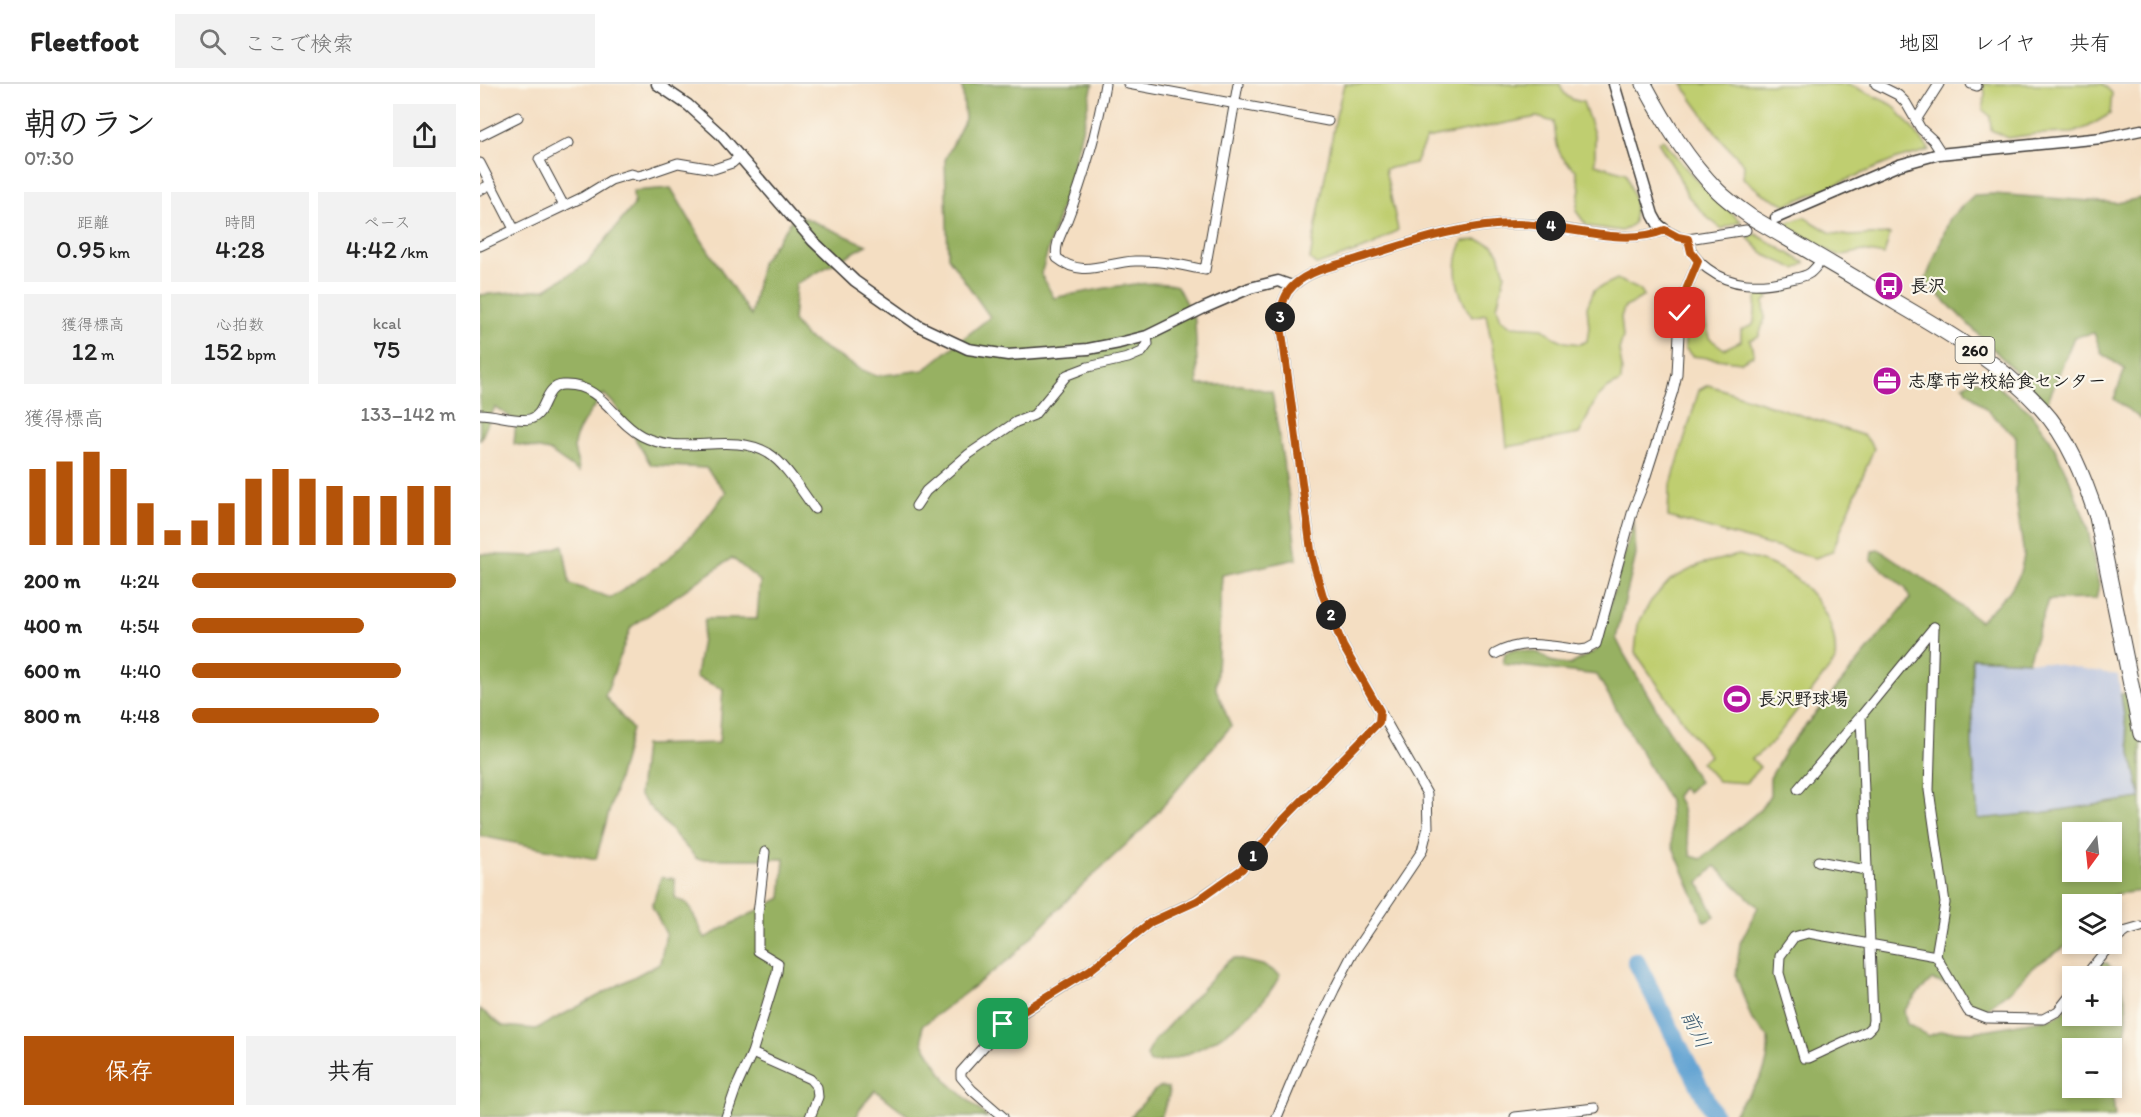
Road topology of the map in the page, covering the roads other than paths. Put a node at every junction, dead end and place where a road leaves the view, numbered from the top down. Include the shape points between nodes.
1 (657, 84) edge
2 (1105, 84) edge
3 (1128, 84) edge
4 (1238, 84) edge
5 (1614, 84) edge
6 (1644, 84) edge
7 (1876, 84) edge
8 (1939, 84) edge
9 (1234, 105) junction
10 (518, 117) dead end
11 (1916, 120) junction
12 (1328, 121) dead end
13 (2141, 130) edge
14 (480, 136) edge
15 (568, 143) dead end
16 (1942, 154) junction
17 (740, 156) junction
18 (480, 163) edge
19 (491, 184) junction
20 (480, 190) edge
21 (564, 206) junction
22 (1776, 218) dead end
23 (514, 229) junction
24 (1665, 230) junction
25 (1746, 230) dead end
26 (1688, 239) junction
27 (480, 246) edge
28 (1822, 259) junction
29 (1698, 261) junction
30 (1292, 286) junction
31 (1147, 336) junction
32 (480, 414) edge
33 (916, 506) dead end
34 (815, 509) dead end
35 (1495, 654) dead end
36 (1380, 711) junction
37 (1861, 716) junction
38 (2141, 734) edge
39 (1798, 789) dead end
40 (765, 852) dead end
41 (1818, 861) dead end
42 (1866, 870) junction
43 (2141, 927) edge
44 (2122, 935) edge
45 (1869, 944) junction
46 (2102, 954) edge
47 (1936, 956) junction
48 (2093, 966) edge
49 (2062, 1006) edge
50 (752, 1053) junction
51 (1595, 1108) dead end
52 (726, 1117) edge
53 (810, 1117) edge
54 (1004, 1117) edge
55 (1277, 1117) edge
56 (1515, 1117) edge

1 - 17 street via 688,105
2 - 9 street via 1086,169 1057,244 1057,258 1076,269 1133,261 1166,262 1205,270
3 - 9 street
4 - 9 street
5 - 24 street via 1653,215
6 - 28 highway, 260 via 1689,158 1719,192 1751,217
7 - 11 street via 1898,95
8 - 11 street
9 - 12 street
10 - 14 street
11 - 16 street
13 - 16 street via 2102,138
15 - 21 street via 539,159
16 - 22 street via 1899,165
17 - 21 street via 714,169 681,163 638,176 631,174 611,180
17 - 31 street via 813,241 855,281 919,326 949,341 968,349 1008,355 1088,349
18 - 19 street
19 - 20 street
19 - 23 street
21 - 23 street
23 - 27 street
24 - 26 street
24 - 30 street via 1642,237 1550,225 1468,228 1319,271
25 - 26 street
26 - 29 street
28 - 29 street via 1803,276 1747,285 1719,277
28 - 38 highway, 260 via 1962,341 2004,371 2042,409 2065,441 2097,517
29 - 35 street via 1680,313 1677,374 1633,510 1596,644 1580,650 1523,644
30 - 31 street via 1278,281 1250,288
30 - 36 street via 1280,318 1312,558 1343,646
31 - 33 street via 1148,344 1142,352 1066,375 1034,414 969,454 926,491
32 - 34 street via 529,420 538,415 549,393 558,386 584,389 642,436 677,446 736,443 767,453 778,461
36 - 54 street via 1379,722 1280,823 1242,869 1197,901 1151,922 1090,970 1003,1024 960,1077
36 - 55 street via 1427,794 1428,827 1422,851 1352,956
37 - 39 street
37 - 42 street
37 - 47 street via 1934,627 1929,790 1945,903
40 - 50 street via 758,951 777,963 777,972
41 - 42 street
42 - 45 street
43 - 44 street
45 - 45 street via 1808,933 1794,937 1780,956 1779,973 1804,1058 1872,1026
45 - 47 street
46 - 48 street
47 - 49 street via 1968,1011 1986,1018 2043,1019
50 - 52 street
50 - 53 street via 810,1079 818,1087
51 - 56 street

